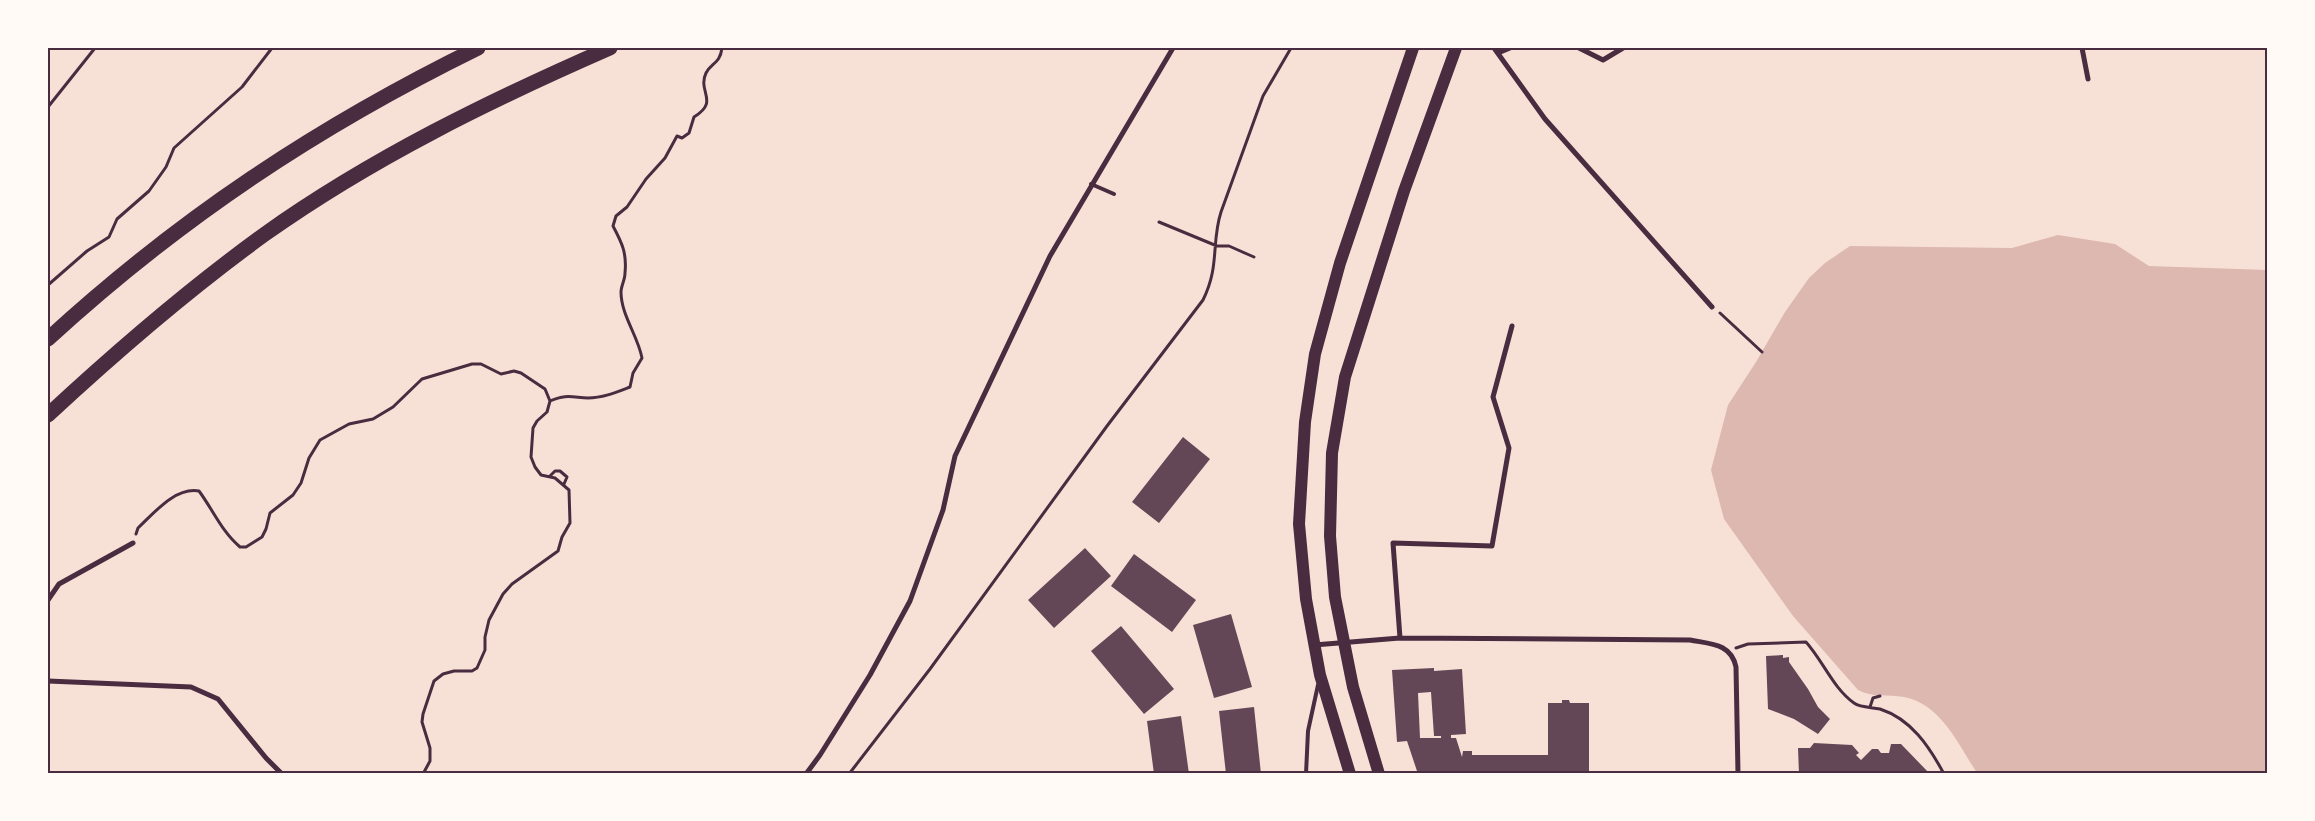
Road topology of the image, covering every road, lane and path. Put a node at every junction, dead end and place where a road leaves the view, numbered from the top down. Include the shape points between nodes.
1 (95, 48) edge
2 (272, 48) edge
3 (478, 48) edge
4 (610, 48) edge
5 (722, 48) edge
6 (1173, 48) edge
7 (1291, 48) edge
8 (1413, 48) edge
9 (1456, 48) edge
10 (1494, 48) edge
11 (1510, 48) edge
12 (1579, 48) edge
13 (1622, 48) edge
14 (2082, 48) edge
15 (1498, 53) junction
16 (2088, 79) dead end
17 (48, 107) edge
18 (1091, 184) junction
19 (1114, 194) dead end
20 (1160, 222) dead end
21 (1217, 246) junction
22 (1254, 257) dead end
23 (48, 285) edge
24 (1712, 306) dead end
25 (1730, 321) dead end
26 (1512, 326) dead end
27 (48, 340) edge
28 (1762, 352) dead end
29 (550, 401) junction
30 (48, 415) edge
31 (549, 476) junction
32 (564, 484) junction
33 (133, 543) joint
34 (48, 600) edge
35 (1400, 638) junction
36 (1343, 642) junction
37 (1748, 644) dead end
38 (1314, 645) junction
39 (1320, 675) junction
40 (48, 681) edge
41 (1880, 696) dead end
42 (1870, 707) junction
43 (282, 774) edge
44 (423, 774) edge
45 (806, 774) edge
46 (849, 774) edge
47 (1306, 774) edge
48 (1350, 774) edge
49 (1379, 774) edge
50 (1738, 774) edge
51 (1944, 774) edge

1 - 17 path
2 - 23 path via 242,87 174,148 166,167 149,191 117,219 109,238 87,251
3 - 27 highway via 400,86 257,172 126,271
4 - 30 highway via 440,128 332,190 201,283 127,343
5 - 29 path via 714,66 706,72 707,103 703,112 694,117 689,133 682,138 677,136 665,158 616,216 613,226 625,248 621,292 625,312 640,343 642,358 633,373 630,387 589,398 563,395
6 - 18 street
7 - 21 path via 1258,108 1219,219
8 - 38 main road via 1340,263 1315,354 1305,422 1299,524
9 - 36 main road via 1404,191 1345,377 1332,453 1330,536
10 - 15 street
11 - 15 street
12 - 13 street via 1603,60
14 - 16 street
15 - 24 street via 1545,119
18 - 19 lane
18 - 45 street via 1050,256 955,456 943,510 910,601 870,675
20 - 21 path
21 - 22 path via 1229,246
21 - 46 path via 1213,276 1203,300
25 - 28 path
26 - 35 street via 1493,397 1509,448 1492,546 1393,543
29 - 31 path via 547,412 533,428 531,457 541,475
29 - 33 path via 544,389 514,371 501,374 481,364 472,364 431,375 417,383 393,407 373,419 349,424 320,440 309,458 301,483 270,513 266,529 256,541 240,547 220,525 199,491 191,490 158,509 138,528
31 - 32 path
31 - 32 path via 560,471 567,477
32 - 44 path via 571,498 570,523 558,551 503,594 489,620 484,637 485,650 477,668 443,674 434,682 422,714 430,748 430,760
33 - 34 street via 59,584
35 - 36 street
35 - 50 street via 1690,640 1721,646 1729,651 1736,667
36 - 38 street
36 - 49 main road
37 - 42 path via 1806,642 1833,681 1853,702
38 - 39 main road
39 - 47 lane via 1308,732
39 - 48 main road
40 - 43 street via 191,688 218,699
41 - 42 path via 1873,698
42 - 51 path via 1905,720 1927,745

